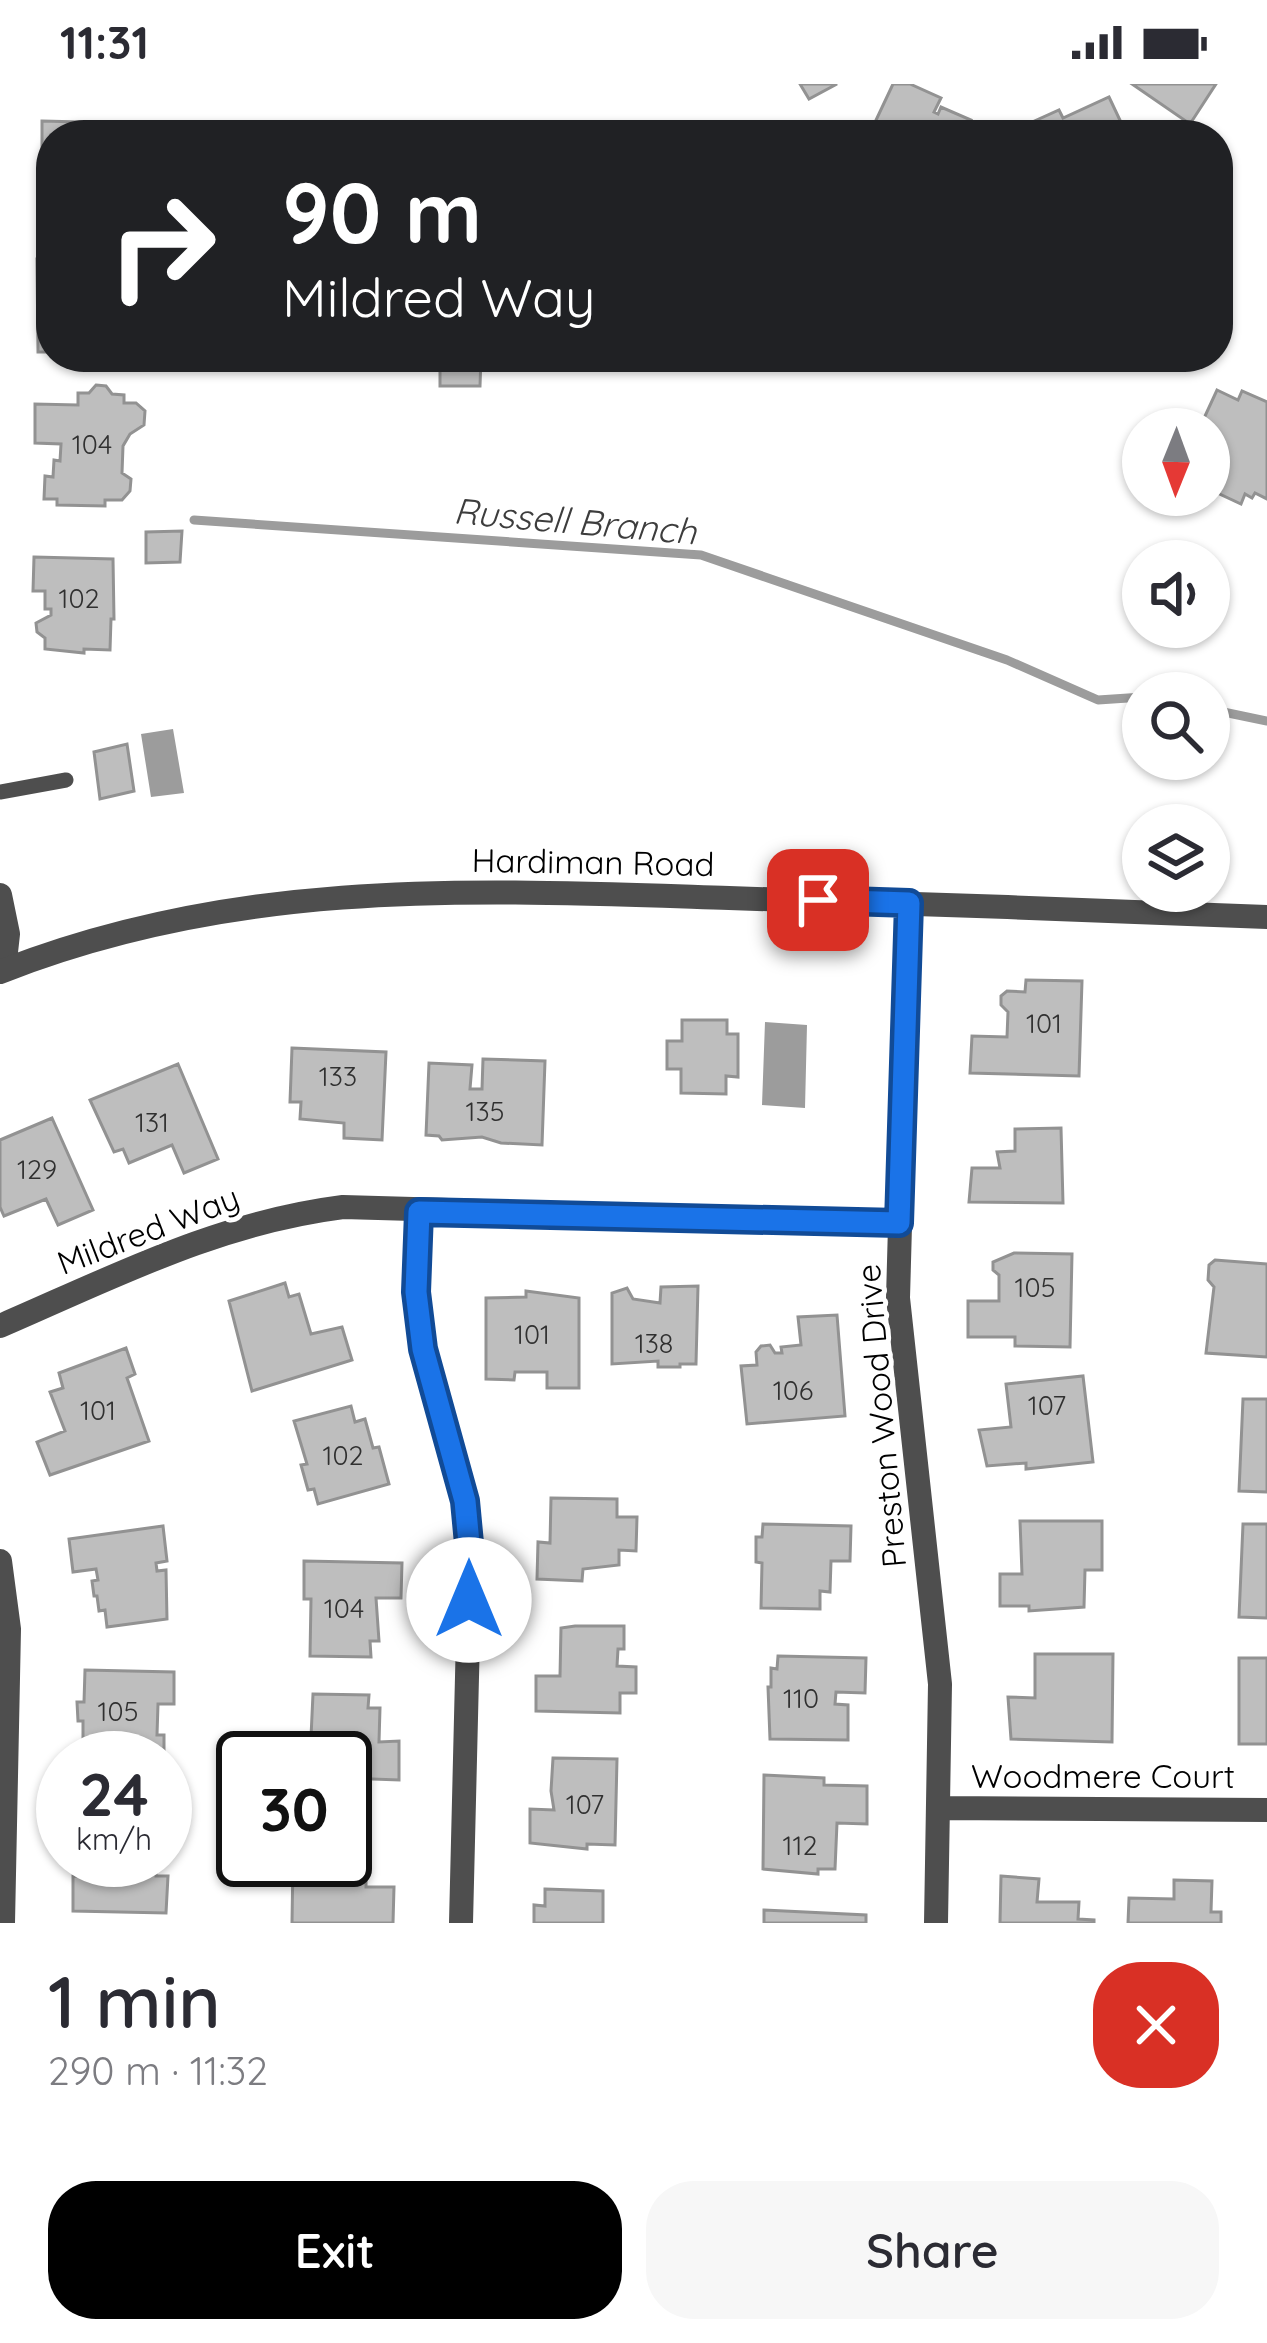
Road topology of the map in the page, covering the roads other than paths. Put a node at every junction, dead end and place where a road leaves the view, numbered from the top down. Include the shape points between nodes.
1 (66, 780) dead end
2 (0, 792) edge
3 (0, 895) edge
4 (909, 903) junction
5 (1267, 916) edge
6 (1, 970) edge
7 (419, 1212) junction
8 (899, 1223) junction
9 (0, 1326) edge
10 (0, 1561) edge
11 (939, 1808) junction
12 (1267, 1810) edge
13 (3, 1923) edge
14 (461, 1923) edge
15 (936, 1923) edge

1 - 2 lane
3 - 6 street via 8,934
4 - 5 street, Hardiman Road
4 - 6 street, Hardiman Road via 500,890 314,897 190,915
4 - 8 street, Preston Wood Drive
7 - 8 street, Mildred Way
7 - 9 street, Mildred Way via 344,1207 282,1215 211,1235
7 - 14 street via 423,1349 465,1501 470,1554
8 - 11 street, Preston Wood Drive via 898,1298 940,1684
10 - 13 street via 9,1629
11 - 12 street, Woodmere Court
11 - 15 street, Preston Wood Drive

